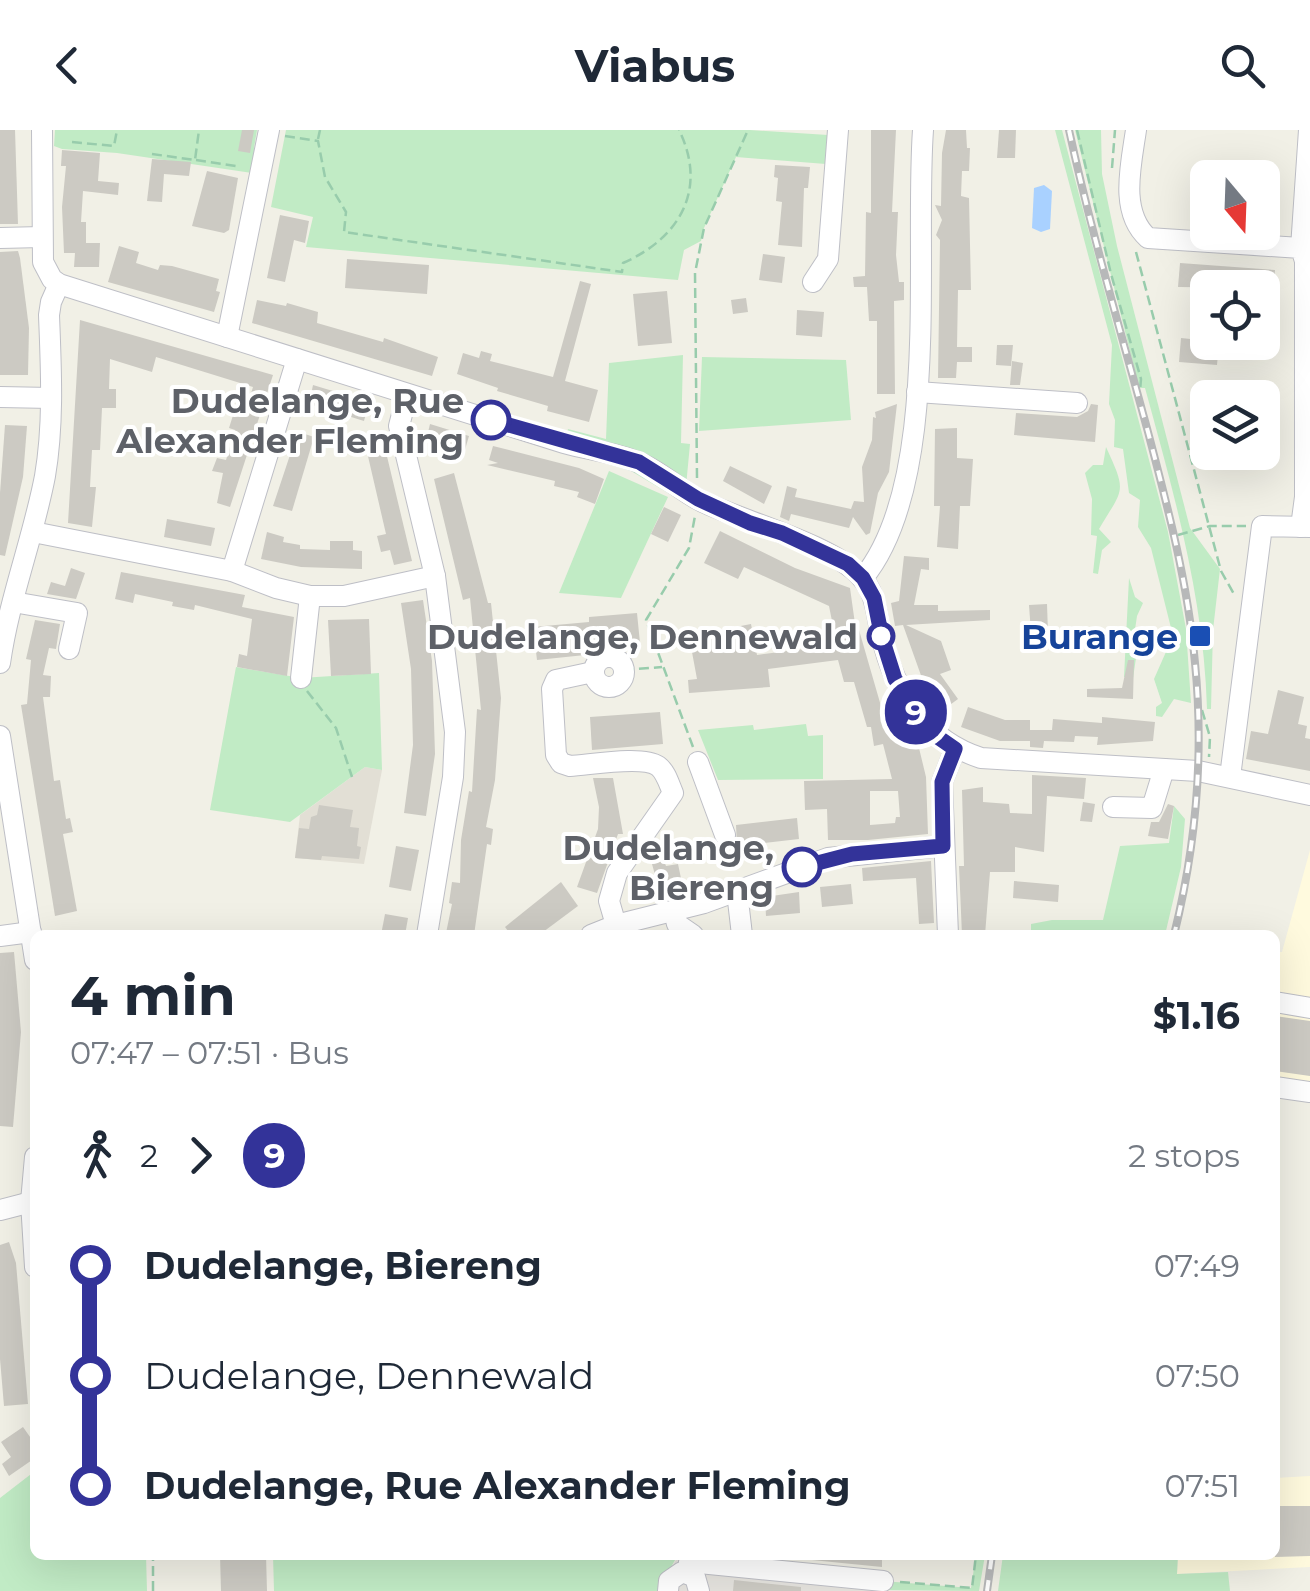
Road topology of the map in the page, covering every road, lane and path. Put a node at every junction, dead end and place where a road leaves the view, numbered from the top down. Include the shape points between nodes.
1 (42, 130) edge
2 (116, 130) edge
3 (198, 130) edge
4 (320, 130) edge
5 (678, 130) edge
6 (748, 130) edge
7 (838, 130) edge
8 (922, 130) edge
9 (1077, 130) edge
10 (1136, 130) edge
11 (1308, 130) edge
12 (269, 132) edge
13 (318, 141) junction
14 (72, 142) dead end
15 (152, 154) dead end
16 (194, 160) junction
17 (236, 166) dead end
18 (42, 237) junction
19 (0, 238) edge
20 (1301, 248) junction
21 (1136, 252) dead end
22 (813, 282) dead end
23 (59, 284) junction
24 (226, 337) junction
25 (296, 360) junction
26 (1140, 391) dead end
27 (917, 392) junction
28 (408, 395) junction
29 (0, 397) edge
30 (51, 398) junction
31 (1078, 404) dead end
32 (698, 499) junction
33 (1210, 526) junction
34 (1262, 526) junction
35 (1306, 527) edge
36 (33, 532) junction
37 (1178, 535) dead end
38 (232, 571) junction
39 (1221, 571) dead end
40 (434, 576) junction
41 (863, 578) junction
42 (310, 596) junction
43 (13, 602) junction
44 (68, 650) dead end
45 (0, 663) edge
46 (663, 667) junction
47 (624, 670) joint
48 (301, 678) dead end
49 (314, 704) dead end
50 (1202, 710) dead end
51 (0, 736) edge
52 (955, 749) junction
53 (698, 762) joint
54 (1209, 765) dead end
55 (1164, 769) junction
56 (352, 777) dead end
57 (1230, 777) junction
58 (1310, 794) edge
59 (1113, 807) dead end
60 (725, 835) dead end
61 (943, 846) junction
62 (737, 892) junction
63 (674, 912) junction
64 (616, 925) junction
65 (32, 930) edge
66 (427, 930) edge
67 (603, 930) edge
68 (686, 930) edge
69 (741, 930) edge
70 (948, 930) edge
71 (30, 932) edge
72 (0, 936) edge
73 (1280, 1003) edge
74 (1310, 1008) edge
75 (1280, 1087) edge
76 (1310, 1092) edge
77 (30, 1202) edge
78 (0, 1210) edge
79 (153, 1560) edge
80 (975, 1560) edge
81 (689, 1563) edge
82 (883, 1581) joint
83 (153, 1591) edge
84 (668, 1591) edge
85 (699, 1591) edge

1 - 18 street
2 - 14 path via 114,146
3 - 16 path
4 - 13 path
5 - 13 path via 691,170 689,195 679,220 657,245 623,263 622,272 344,232 346,212 325,177
6 - 32 path via 704,228 695,273
7 - 22 street via 828,259
8 - 27 street
9 - 26 path
10 - 20 street via 1128,187 1138,230 1148,238
11 - 20 street
12 - 13 path
12 - 24 street
15 - 16 path
16 - 17 path
18 - 19 street
18 - 23 street via 46,271
20 - 35 street
21 - 33 path
23 - 24 street
23 - 30 street via 49,314
24 - 25 street
25 - 28 street
25 - 38 street
27 - 31 street
27 - 41 street via 912,450 897,507 878,559
28 - 32 street via 639,462
28 - 40 street via 398,426
29 - 30 street
30 - 36 street
32 - 41 street via 848,564
32 - 46 path via 689,548 646,620
33 - 34 path
33 - 37 path
33 - 39 path
34 - 35 street
34 - 57 street
36 - 38 street
36 - 43 street
38 - 42 street
40 - 42 street via 344,596
40 - 66 street via 455,732 454,778
41 - 52 street via 895,679 924,723
42 - 48 street
43 - 44 street via 77,613
43 - 45 street
46 - 47 path
46 - 53 path
47 - 64 street via 619,661 600,659 593,672 556,680 552,690 561,763 655,764 673,794 617,873 609,901
49 - 56 path via 336,728
50 - 54 path
51 - 65 street
52 - 55 street via 981,758
52 - 61 street via 942,782
53 - 60 street
55 - 57 street
55 - 59 street via 1152,808
57 - 58 street
61 - 62 street via 828,858
61 - 70 street
62 - 63 street
62 - 69 street
63 - 64 street
63 - 68 street
64 - 67 street
71 - 72 street
73 - 74 street
75 - 76 street
77 - 78 street
79 - 83 path
80 - 82 path via 972,1588
81 - 82 street
81 - 84 street via 672,1577
81 - 85 street

